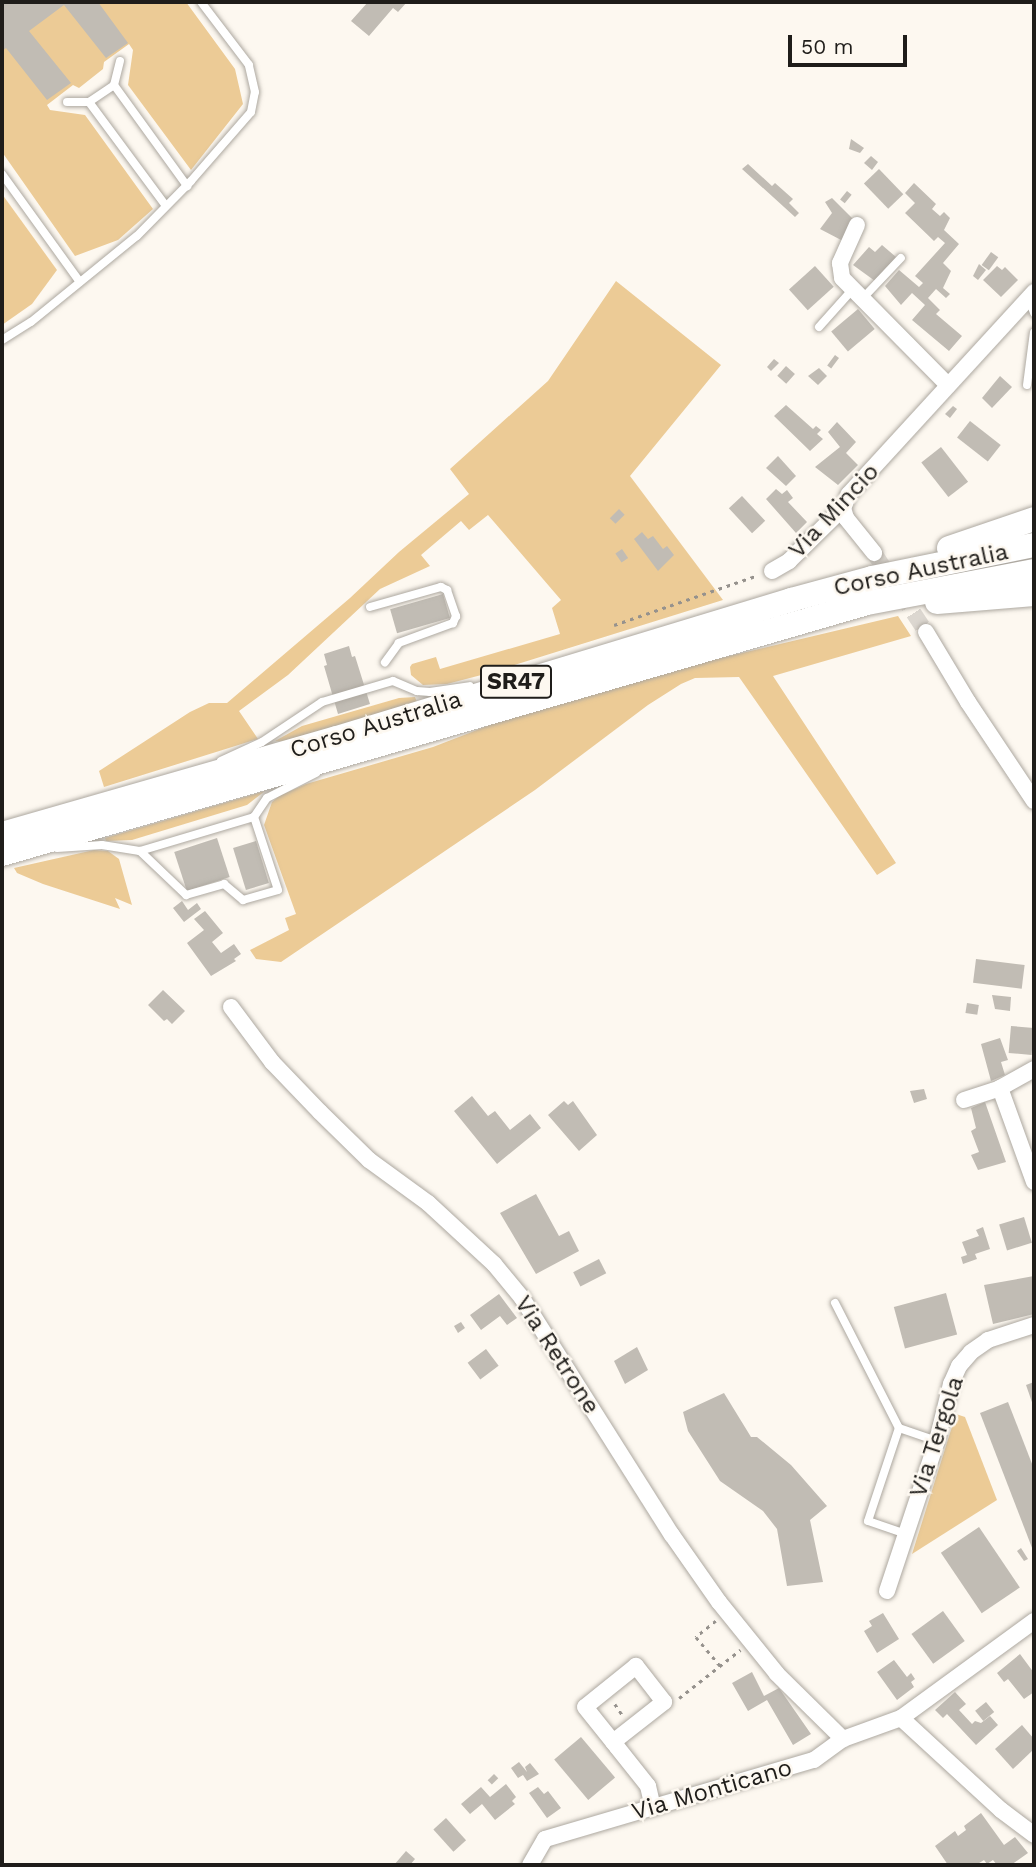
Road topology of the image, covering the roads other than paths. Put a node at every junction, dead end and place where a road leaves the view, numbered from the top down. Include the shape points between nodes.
1 (201, 2) edge
2 (120, 61) dead end
3 (114, 85) junction
4 (67, 102) dead end
5 (89, 102) junction
6 (2, 174) edge
7 (187, 186) junction
8 (166, 206) junction
9 (856, 225) dead end
10 (901, 258) dead end
11 (80, 282) junction
12 (858, 293) junction
13 (1032, 301) edge
14 (819, 327) dead end
15 (1034, 332) edge
16 (2, 340) edge
17 (1027, 384) dead end
18 (948, 386) junction
19 (843, 508) junction
20 (1034, 519) edge
21 (1034, 545) edge
22 (873, 566) junction
23 (1034, 570) edge
24 (772, 571) road end
25 (1034, 594) edge
26 (370, 607) dead end
27 (791, 624) junction
28 (926, 632) tunnel mouth
29 (385, 662) dead end
30 (519, 681) junction
31 (337, 758) junction
32 (191, 779) junction
33 (1034, 801) edge
34 (254, 817) junction
35 (2, 834) edge
36 (12, 851) edge
37 (140, 851) junction
38 (231, 1007) dead end
39 (1034, 1069) edge
40 (1000, 1088) junction
41 (964, 1100) dead end
42 (1034, 1182) edge
43 (835, 1303) dead end
44 (1034, 1325) edge
45 (899, 1428) junction
46 (937, 1441) junction
47 (906, 1534) junction
48 (887, 1591) dead end
49 (1034, 1621) edge
50 (901, 1718) junction
51 (842, 1739) junction
52 (613, 1742) junction
53 (653, 1807) junction
54 (1034, 1835) edge
55 (530, 1865) edge

1 - 7 lane via 248,65 255,92 251,111
2 - 3 lane
3 - 5 lane
3 - 7 lane
4 - 5 lane
5 - 8 lane
6 - 11 lane
7 - 8 lane
8 - 11 lane
9 - 12 street via 840,263 842,278
10 - 12 lane
11 - 16 lane via 31,323
12 - 14 lane
12 - 18 street
13 - 18 street, Via Mincio
15 - 17 lane
18 - 19 street, Via Mincio via 849,494
19 - 22 street
19 - 24 street, Via Mincio via 789,561
20 - 22 highway, SR47 via 924,555
21 - 22 highway, Corso Australia / SR47
22 - 30 highway, Corso Australia / SR47
23 - 27 highway, Corso Australia / SR47 via 914,592
25 - 27 highway, SR47 via 956,600
26 - 29 lane via 441,587 447,590 456,616 453,623 399,643
27 - 31 highway, Corso Australia / SR47
28 - 33 street
30 - 32 highway, Corso Australia / SR47
30 - 32 lane via 430,692 393,681 322,702
31 - 34 lane via 267,798
31 - 36 highway, Corso Australia / SR47
32 - 35 highway, Corso Australia / SR47
34 - 37 lane
34 - 37 lane via 278,890 243,900 224,884 186,895
36 - 37 lane via 102,845
38 - 51 street, Via Retrone via 272,1062 369,1160 428,1203 494,1264 522,1298 664,1524 719,1602 777,1674
39 - 40 street
40 - 41 street
40 - 42 street
43 - 45 lane
44 - 46 street, Via Tergola via 988,1340 959,1366
45 - 46 lane
45 - 47 lane via 868,1521
46 - 47 street, Via Tergola
47 - 48 street, Via Tergola
49 - 50 street
50 - 51 street, Via Monticano
50 - 54 street
51 - 53 street, Via Monticano via 814,1760
52 - 52 street via 585,1707 636,1666 664,1702
52 - 53 street via 648,1786
53 - 55 street, Via Monticano via 545,1839

